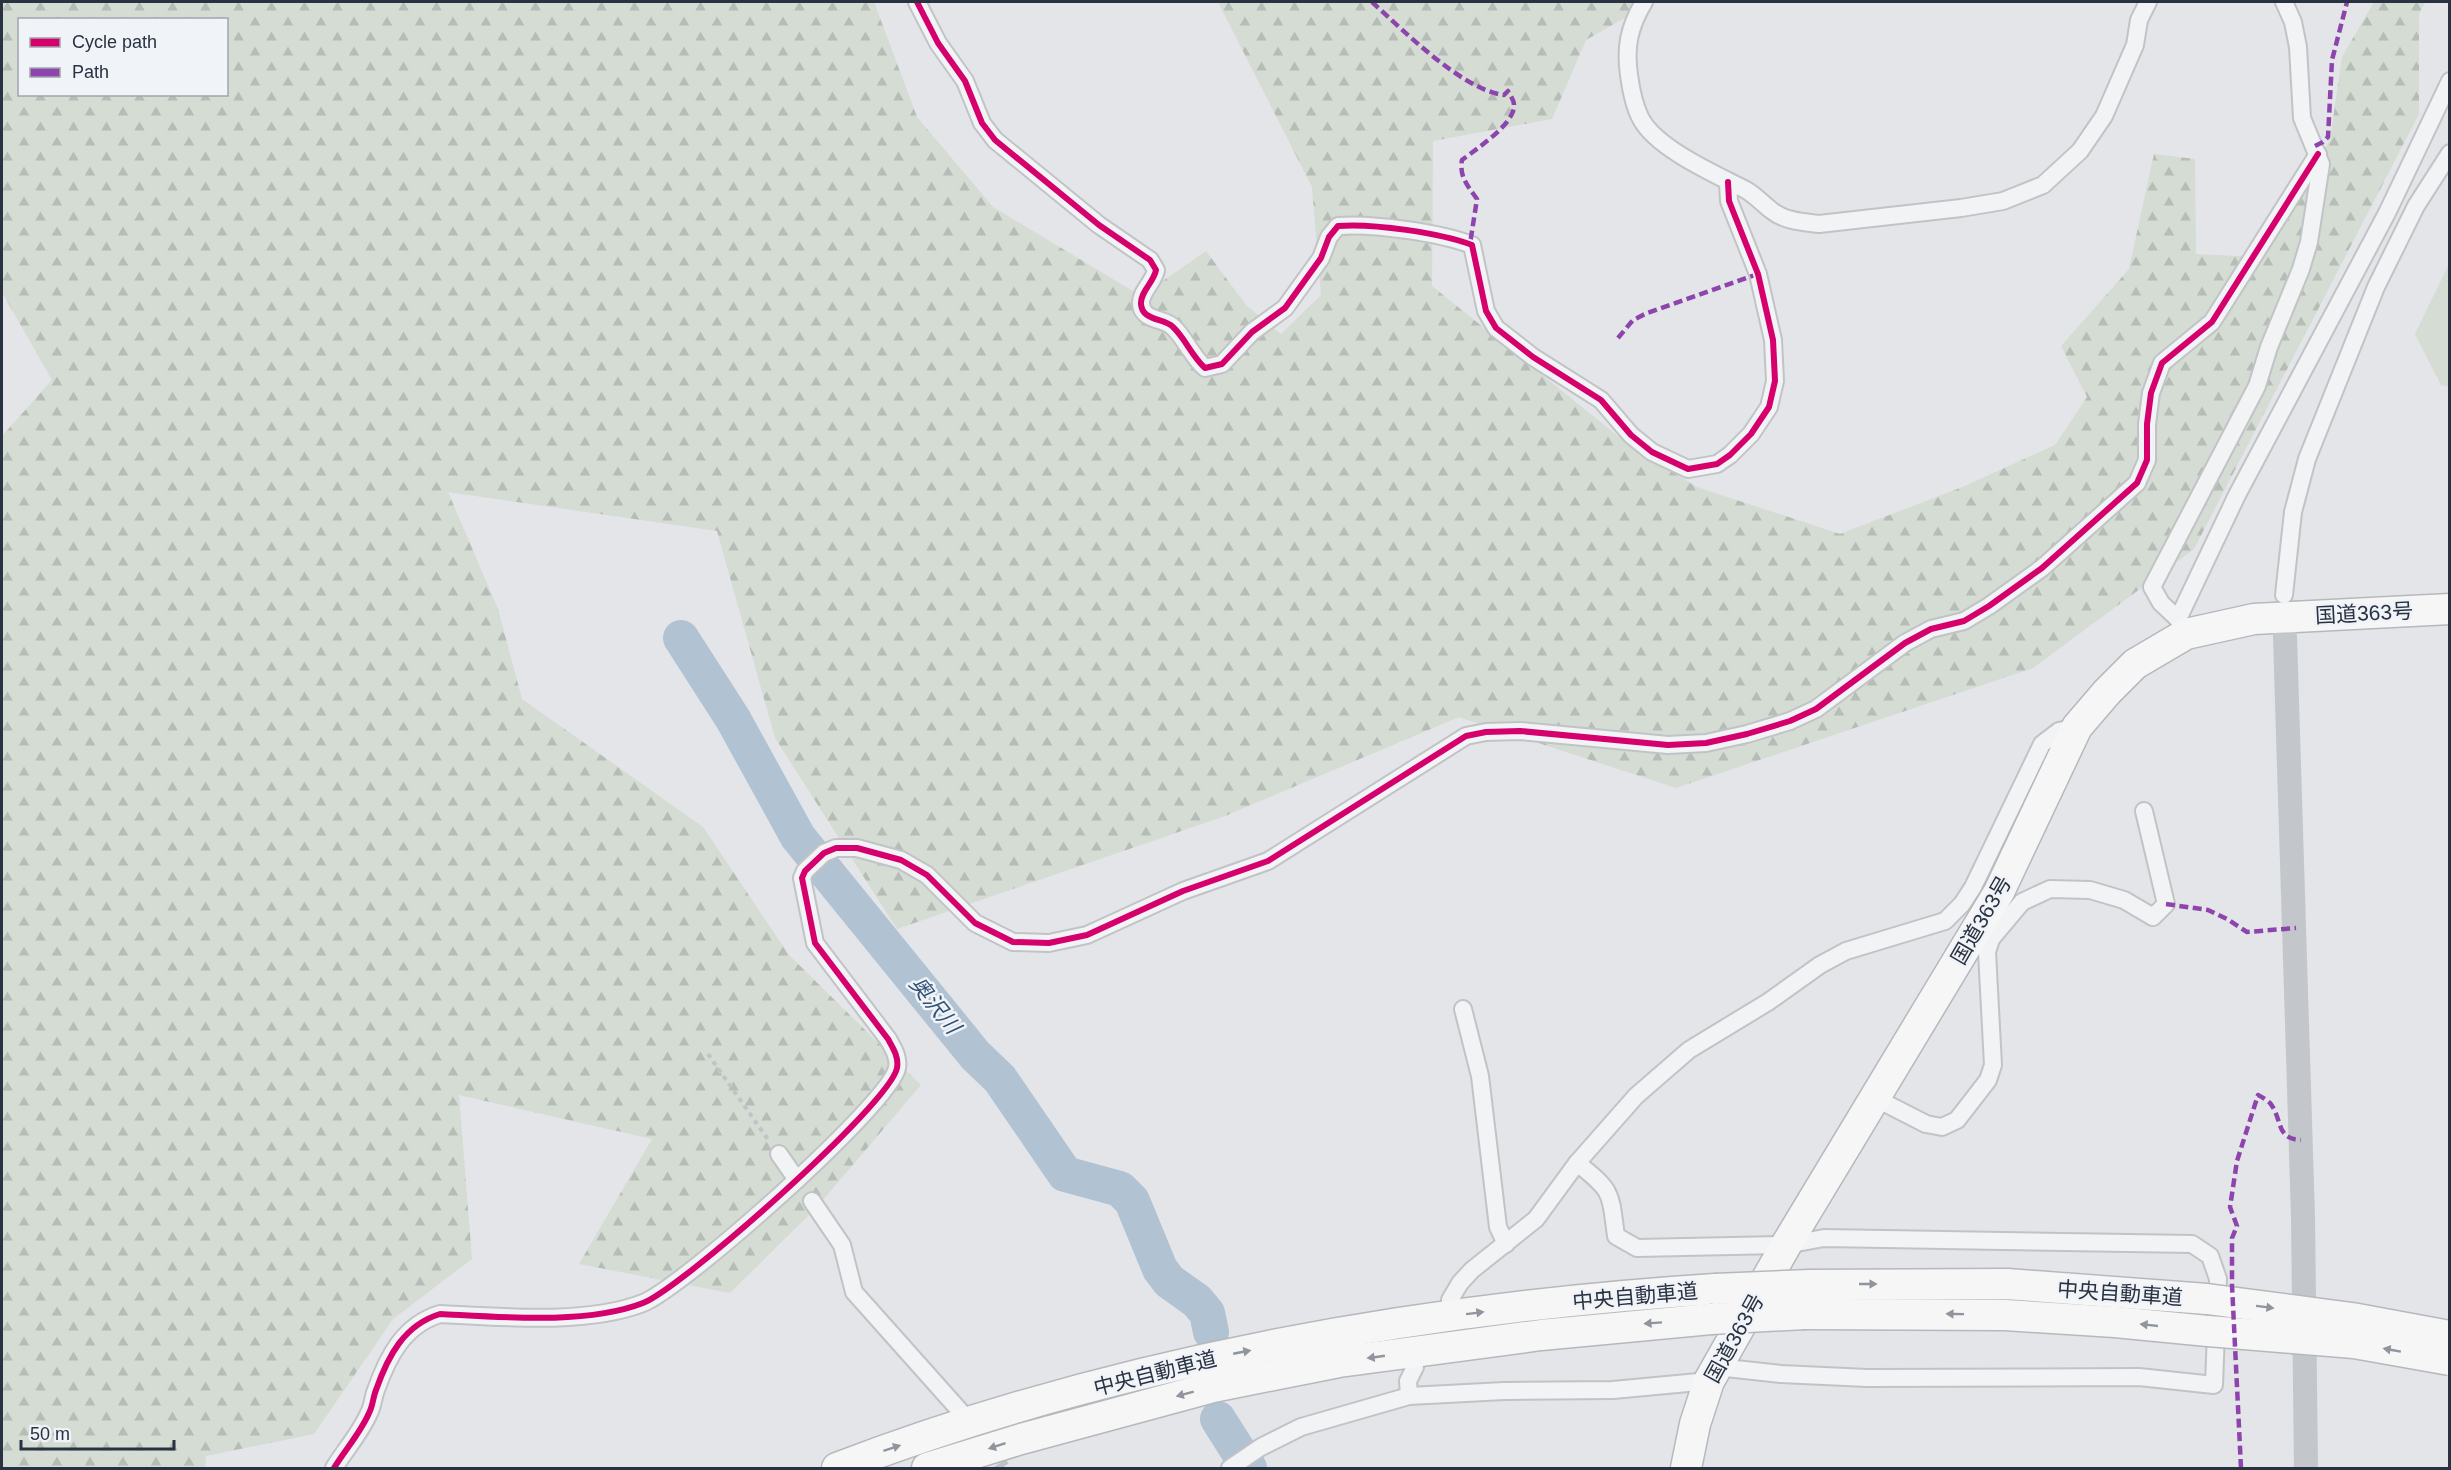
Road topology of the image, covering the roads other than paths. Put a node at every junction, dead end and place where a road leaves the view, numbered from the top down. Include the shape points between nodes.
1 (916, 2) edge
2 (1644, 2) edge
3 (2148, 2) edge
4 (2284, 2) edge
5 (2450, 81) edge
6 (2450, 153) edge
7 (2318, 154) junction
8 (1728, 182) junction
9 (2284, 595) dead end
10 (2450, 609) edge
11 (2182, 626) junction
12 (2285, 637) dead end
13 (2077, 727) junction
14 (2144, 812) dead end
15 (1984, 934) junction
16 (1463, 1009) dead end
17 (1875, 1098) junction
18 (778, 1154) road end
19 (1577, 1163) junction
20 (797, 1180) junction
21 (812, 1200) dead end
22 (1506, 1244) junction
23 (1786, 1245) junction
24 (1450, 1300) dead end
25 (2450, 1336) edge
26 (2450, 1360) edge
27 (1415, 1367) dead end
28 (1713, 1374) junction
29 (1409, 1396) junction
30 (969, 1421) dead end
31 (334, 1468) edge
32 (837, 1468) edge
33 (927, 1468) edge
34 (1230, 1468) edge
35 (1686, 1468) edge
36 (2306, 1468) edge

1 - 8 street via 965,81 982,123 995,140 1099,225 1150,260 1156,270 1141,299 1143,312 1173,327 1205,368 1222,364 1252,332 1285,308 1321,258 1338,226 1358,224 1454,238 1472,245 1486,311 1496,328 1601,400 1631,435 1652,452 1688,469 1717,464 1751,434 1769,407 1775,381 1773,340 1756,266 1729,201
2 - 8 street via 1627,40 1626,57 1631,91 1642,120 1662,142
3 - 8 street via 2126,67 2093,134 2068,163 2027,193 1960,208 1819,224 1795,221 1774,212 1748,191
4 - 7 street via 2298,47 2302,118
5 - 11 street via 2387,213 2237,495
6 - 9 street via 2416,206 2376,287 2307,459 2293,512
7 - 11 street via 2321,174 2309,242 2257,386 2152,587
7 - 20 street via 2212,322 2162,363 2151,393 2147,459 2137,483 2042,568 1989,606 1964,621 1930,629 1905,643 1816,709 1790,722 1706,744 1668,745 1520,731 1466,736 1268,861 1183,891 1087,935 1049,944 1013,942 975,923 927,875 901,860 857,848 836,848 824,853 802,878 814,943 888,1039 896,1054 897,1068 881,1096
10 - 11 highway, 国道363号
11 - 13 highway, 国道363号 via 2135,664
12 - 36 street via 2303,1217
13 - 15 highway, 国道363号
13 - 19 street via 2059,731 2042,744 1973,887 1945,921 1846,951 1689,1050 1636,1096
14 - 15 street via 2166,904 2153,917 2124,900 2090,890 2050,889 2022,902
15 - 17 highway, 国道363号
15 - 17 street via 1994,1065 1988,1080 1957,1120 1942,1127 1926,1124
16 - 22 street via 1480,1076 1498,1227
17 - 23 highway, 国道363号
18 - 20 street
19 - 22 street via 1536,1219
19 - 23 street via 1603,1183 1610,1196 1616,1236 1637,1248
20 - 31 street via 684,1278 644,1303 600,1314 440,1314 423,1319 398,1346 385,1368 369,1413
21 - 30 street via 842,1245 854,1292
22 - 24 street via 1472,1270
23 - 28 highway, 国道363号
23 - 28 street via 1824,1238 2192,1244 2210,1256 2218,1279 2214,1385 2139,1377
32 -> 25 highway, 中央自動車道, bridge via 1013,1408 1203,1359 1460,1315 1641,1294 1810,1285 2007,1284 2207,1299 2352,1318
26 -> 33 highway, 中央自動車道, bridge via 2354,1343 2005,1315 1805,1314 1711,1319 1529,1336 1339,1362 1213,1387
27 - 29 street via 1408,1381
28 - 29 street via 1613,1390
28 - 35 highway, 国道363号 via 1695,1424
29 - 34 street via 1301,1427 1261,1446

